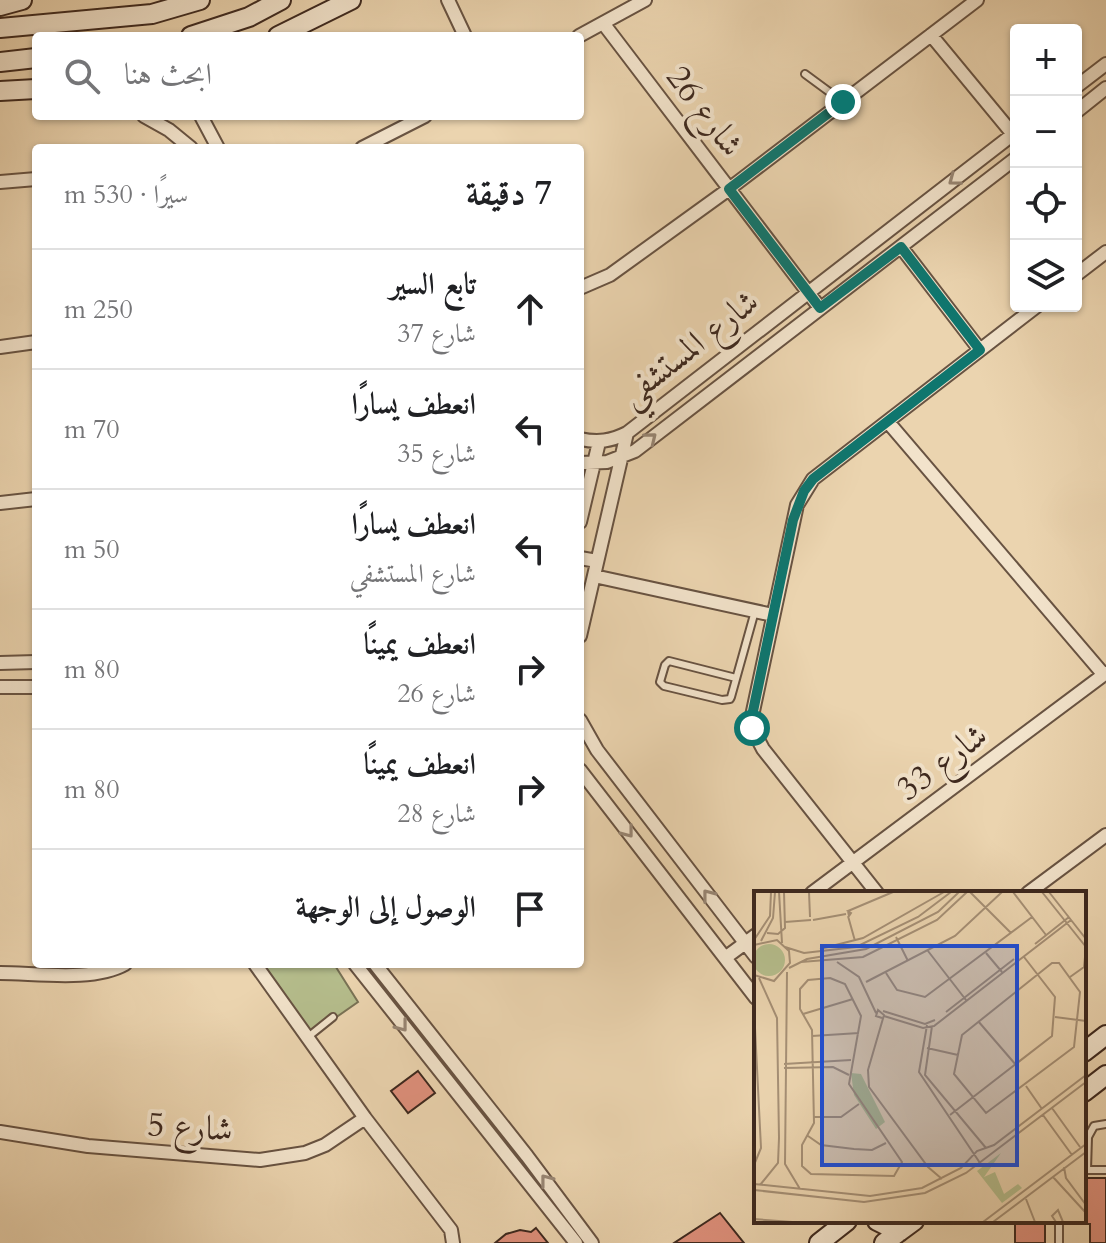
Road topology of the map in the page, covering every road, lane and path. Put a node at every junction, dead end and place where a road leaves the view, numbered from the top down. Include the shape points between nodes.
1 (22, 0) edge
2 (200, 0) edge
3 (281, 0) edge
4 (351, 0) edge
5 (448, 0) edge
6 (645, 0) edge
7 (977, 0) edge
8 (0, 6) edge
9 (249, 17) junction
10 (603, 23) junction
11 (0, 28) edge
12 (203, 32) edge
13 (243, 32) edge
14 (286, 32) edge
15 (463, 32) edge
16 (584, 33) edge
17 (931, 35) junction
18 (32, 58) edge
19 (0, 62) edge
20 (1106, 64) edge
21 (805, 74) dead end
22 (1082, 82) edge
23 (1106, 88) edge
24 (32, 89) edge
25 (0, 91) edge
26 (843, 102) junction
27 (1082, 107) edge
28 (154, 120) edge
29 (203, 120) edge
30 (417, 120) edge
31 (1010, 129) edge
32 (1010, 139) edge
33 (186, 144) edge
34 (216, 144) edge
35 (370, 144) edge
36 (1010, 163) edge
37 (32, 179) edge
38 (0, 182) edge
39 (729, 189) junction
40 (901, 247) junction
41 (1106, 252) edge
42 (1082, 270) edge
43 (584, 286) edge
44 (808, 292) junction
45 (820, 308) junction
46 (1029, 312) edge
47 (32, 343) edge
48 (0, 347) edge
49 (980, 350) junction
50 (888, 422) junction
51 (627, 433) junction
52 (584, 440) edge
53 (599, 442) junction
54 (621, 458) junction
55 (587, 464) edge
56 (584, 489) edge
57 (32, 499) edge
58 (0, 503) edge
59 (584, 559) edge
60 (597, 561) junction
61 (594, 576) junction
62 (584, 599) edge
63 (755, 611) junction
64 (773, 615) junction
65 (32, 662) edge
66 (0, 663) edge
67 (1105, 674) edge
68 (736, 678) junction
69 (0, 687) edge
70 (32, 687) edge
71 (584, 727) edge
72 (584, 775) edge
73 (1106, 835) edge
74 (852, 863) junction
75 (815, 891) edge
76 (875, 891) edge
77 (1031, 891) edge
78 (751, 939) edge
79 (725, 958) junction
80 (114, 968) edge
81 (258, 968) edge
82 (358, 968) edge
83 (378, 968) edge
84 (0, 973) edge
85 (394, 990) junction
86 (754, 995) edge
87 (382, 1000) junction
88 (333, 1017) dead end
89 (1106, 1035) edge
90 (308, 1037) junction
91 (1086, 1050) edge
92 (1106, 1075) edge
93 (1086, 1090) edge
94 (365, 1118) junction
95 (1106, 1124) edge
96 (0, 1132) edge
97 (1086, 1170) edge
98 (1106, 1170) edge
99 (844, 1223) edge
100 (881, 1223) edge
101 (899, 1232) edge
102 (575, 1234) edge
103 (453, 1243) edge
104 (592, 1243) edge
105 (819, 1243) edge

1 - 8 main road
2 - 11 main road via 152,14
3 - 9 main road
4 - 14 main road
5 - 15 street
6 - 10 street
7 - 17 street
9 - 12 main road
9 - 13 main road
10 - 16 street
10 - 39 street, شارع 26
17 - 26 street
17 - 31 street
18 - 19 main road
20 - 22 street
21 - 26 lane
23 - 27 street
24 - 25 main road
26 - 39 street
28 - 33 street
29 - 34 street
30 - 35 street
32 -> 44 street, شارع المستشفي
36 - 40 street, شارع المستشفي
37 - 38 street
39 - 43 street via 610,275
39 - 44 street, شارع 26
40 - 45 street, شارع المستشفي
40 - 49 street
41 - 42 street
44 - 45 street, شارع 26
44 - 51 street, شارع المستشفي
54 -> 45 street, شارع المستشفي
46 - 49 street
47 - 48 street
49 - 50 street
50 - 64 street via 804,491
50 - 67 street
51 - 53 street, شارع المستشفي
51 - 54 street
52 - 53 street, شارع المستشفي
53 - 55 street
54 - 55 street, شارع المستشفي
54 - 60 street
55 - 56 street
57 - 58 street
59 - 60 street
60 - 61 street
61 - 62 street
61 - 63 street
63 - 64 street
63 - 68 lane
64 - 74 street via 752,728
65 - 66 street
67 - 74 street, شارع 33
68 - 68 lane via 725,701 660,682 669,661
69 - 70 street
78 -> 71 street
72 -> 79 street
73 - 77 street
74 - 75 street, شارع 33
74 - 76 street
78 - 79 street
79 - 86 street
80 - 84 street via 86,974
81 - 90 street
82 - 87 street
83 - 85 street
85 - 87 street
102 -> 85 street
87 -> 102 street
88 - 90 lane
89 - 91 main road
90 - 94 street
92 - 93 main road
94 - 96 street, شارع 5 via 305,1153 260,1160 88,1146
94 - 103 street via 451,1230
95 - 97 lane via 1090,1131
97 - 98 lane
99 - 105 main road
100 - 101 main road
102 - 104 street

